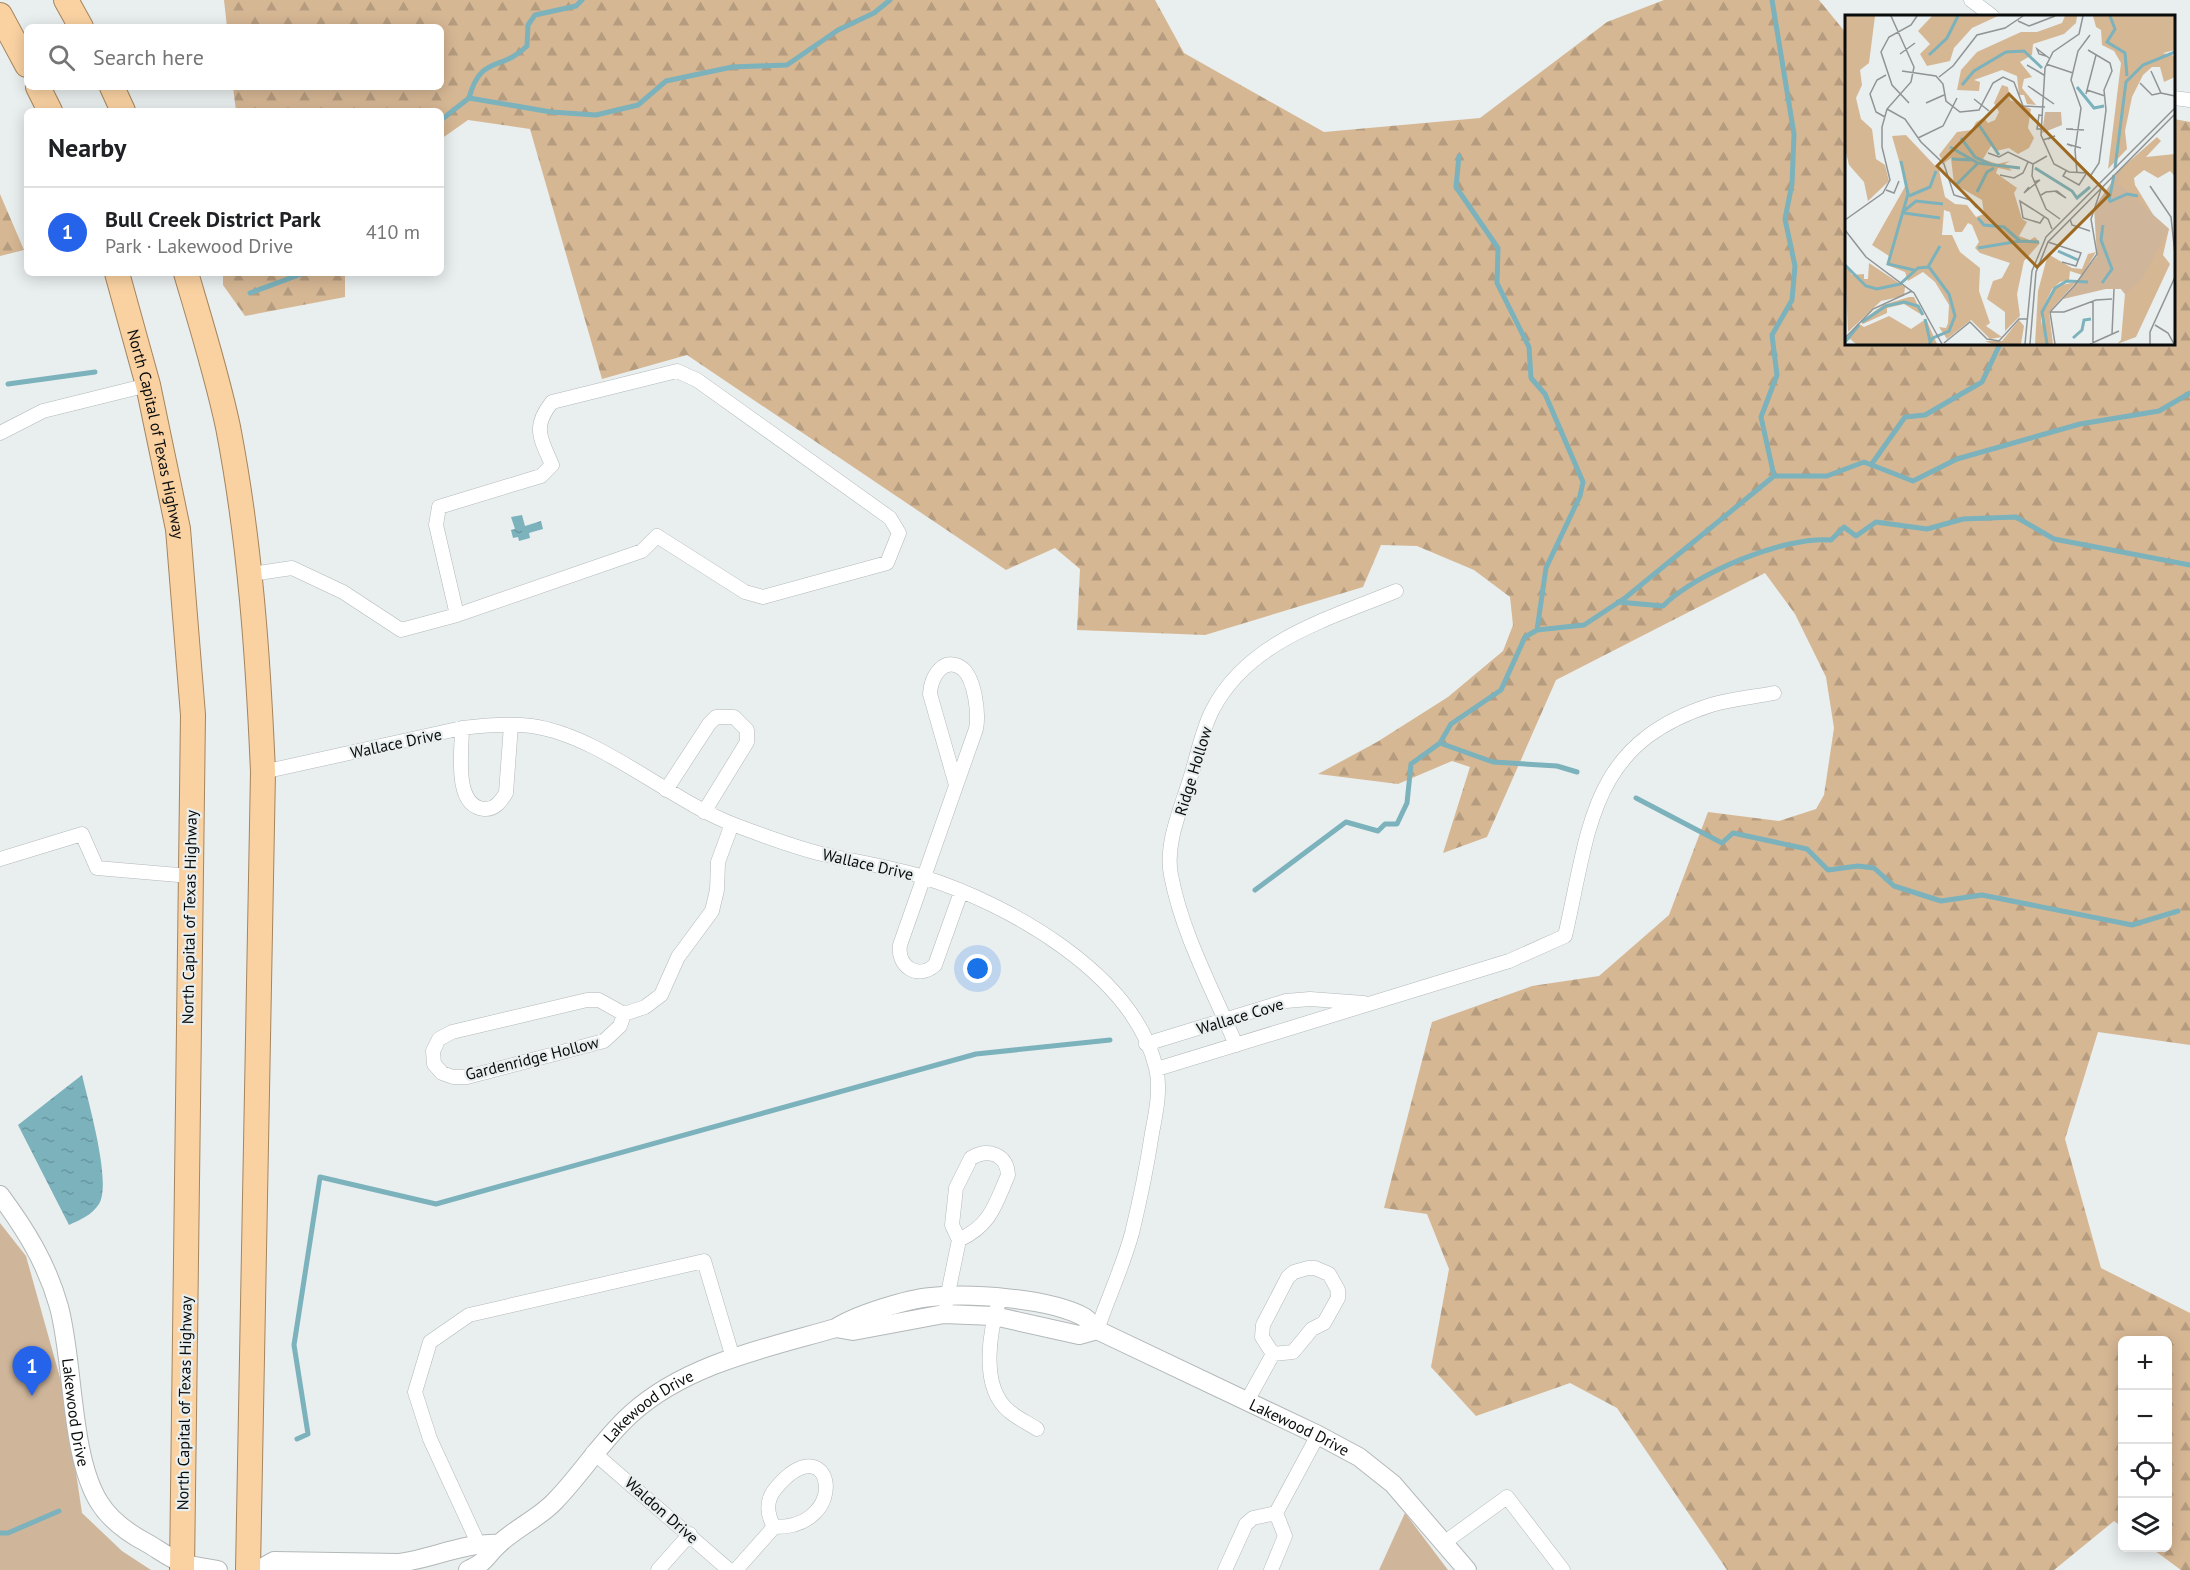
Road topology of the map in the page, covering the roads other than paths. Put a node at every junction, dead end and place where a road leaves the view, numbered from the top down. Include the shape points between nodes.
1 (66, 0) edge
2 (1971, 0) edge
3 (0, 15) edge
4 (1991, 15) edge
5 (79, 24) edge
6 (24, 59) edge
7 (40, 90) edge
8 (112, 90) edge
9 (2175, 98) edge
10 (2190, 100) edge
11 (48, 108) edge
12 (122, 108) edge
13 (118, 276) edge
14 (187, 276) edge
15 (148, 385) junction
16 (0, 433) edge
17 (251, 574) junction
18 (1396, 591) dead end
19 (458, 615) junction
20 (1774, 693) dead end
21 (511, 725) junction
22 (462, 728) junction
23 (263, 772) junction
24 (956, 785) junction
25 (666, 790) junction
26 (704, 812) junction
27 (732, 824) junction
28 (0, 859) edge
29 (190, 876) junction
30 (923, 877) junction
31 (961, 892) junction
32 (1372, 1004) junction
33 (624, 1014) junction
34 (1226, 1020) junction
35 (1146, 1044) junction
36 (1236, 1044) junction
37 (1157, 1069) junction
38 (0, 1195) edge
39 (959, 1240) junction
40 (1000, 1298) junction
41 (946, 1305) junction
42 (994, 1316) junction
43 (1096, 1330) junction
44 (1273, 1354) junction
45 (733, 1358) junction
46 (1247, 1401) junction
47 (1037, 1429) dead end
48 (1318, 1435) junction
49 (593, 1452) junction
50 (1276, 1513) junction
51 (774, 1527) junction
52 (690, 1534) junction
53 (1445, 1542) junction
54 (478, 1543) junction
55 (499, 1544) junction
56 (416, 1565) edge
57 (182, 1566) edge
58 (218, 1570) edge
59 (248, 1570) edge
60 (258, 1570) edge
61 (468, 1570) edge
62 (658, 1570) edge
63 (729, 1570) edge
64 (736, 1570) edge
65 (1225, 1570) edge
66 (1271, 1570) edge
67 (1467, 1570) edge
68 (1563, 1570) edge

1 - 5 highway
2 - 4 street
3 - 6 highway
7 - 11 highway
8 - 12 highway
9 - 10 street
13 - 15 highway, North Capital of Texas Highway
14 - 17 highway via 228,426
15 - 16 street via 43,411
15 - 29 highway, North Capital of Texas Highway via 178,529 189,650 193,715
17 - 19 street via 292,568 343,592 400,630
17 - 23 highway
18 - 34 street, Ridge Hollow via 1290,635 1253,659 1222,693 1211,712 1173,835 1170,872 1178,906
19 - 19 street via 642,551 657,536 745,592 763,597 887,563 899,533 890,518 698,380 677,371 552,402 541,417 539,434 552,465 540,476 439,507 436,525
20 - 32 street, Wallace Cove via 1712,705 1667,723 1639,742 1612,772 1596,804 1564,936 1509,961
21 - 22 street, Wallace Drive
21 - 22 street via 506,793 491,808 482,809 472,804 461,787
21 - 25 street, Wallace Drive via 534,726 574,739
22 - 23 street, Wallace Drive
23 - 59 highway
24 - 24 street via 978,717 967,674 948,665 930,681 930,694
24 - 30 street
25 - 26 street, Wallace Drive
25 - 26 street via 709,724 716,717 734,717 747,730 747,742
26 - 27 street, Wallace Drive
27 - 30 street, Wallace Drive via 821,854
27 - 33 street via 718,862 712,911 678,957 661,995 645,1007
28 - 29 street via 82,834 97,868
29 - 57 highway, North Capital of Texas Highway
30 - 31 street, Wallace Drive
30 - 31 street via 900,945 899,955 910,970 923,972 935,965
31 - 35 street, Wallace Drive via 1041,931 1107,984 1133,1014
32 - 34 street, Wallace Cove via 1286,1001
32 - 36 street, Wallace Cove
33 - 33 street, Gardenridge Hollow via 599,1000 587,1000 452,1032 436,1045 434,1064 442,1073 467,1077 604,1041 620,1026
34 - 35 street, Wallace Cove
34 - 36 street, Ridge Hollow
35 - 37 street, Wallace Drive
36 - 37 street, Wallace Cove
37 - 43 street, Wallace Drive via 1156,1108 1131,1236
38 - 57 street, Lakewood Drive via 27,1231 47,1270 67,1349 83,1460 99,1502 131,1534
39 - 39 street via 975,1233 988,1220 1008,1174 998,1155 979,1153 967,1164 956,1188 952,1225
39 - 41 street
40 - 41 street, Lakewood Drive
40 - 42 street
40 - 43 street, Lakewood Drive via 1055,1306 1085,1317
41 - 42 street, Lakewood Drive
41 - 45 street, Lakewood Drive via 930,1297
42 - 43 street, Lakewood Drive via 1079,1335
42 - 47 street via 988,1351 993,1385 1007,1410
43 - 46 street, Lakewood Drive
44 - 44 street via 1293,1352 1312,1329 1324,1323 1338,1298 1329,1274 1308,1268 1288,1277 1263,1325 1262,1337
44 - 46 street
45 - 49 street, Lakewood Drive via 678,1381 642,1406
45 - 54 street via 704,1261 469,1315 430,1342 415,1392 430,1439
46 - 48 street, Lakewood Drive
48 - 50 street
48 - 53 street, Lakewood Drive via 1359,1457 1394,1484
49 - 52 street, Waldon Drive
49 - 55 street, Lakewood Drive via 556,1501
50 - 65 street via 1253,1518 1246,1524
50 - 66 street via 1285,1536
51 - 51 street via 803,1523 825,1499 828,1487 819,1470 798,1468 773,1492 768,1516
51 - 64 street
52 - 62 street
52 - 63 street, Waldon Drive
53 - 67 street, Lakewood Drive
53 - 68 street via 1507,1497
54 - 55 street
54 - 56 street
55 - 61 street, Lakewood Drive via 484,1563
56 - 60 street via 274,1561
57 - 58 street, Lakewood Drive

